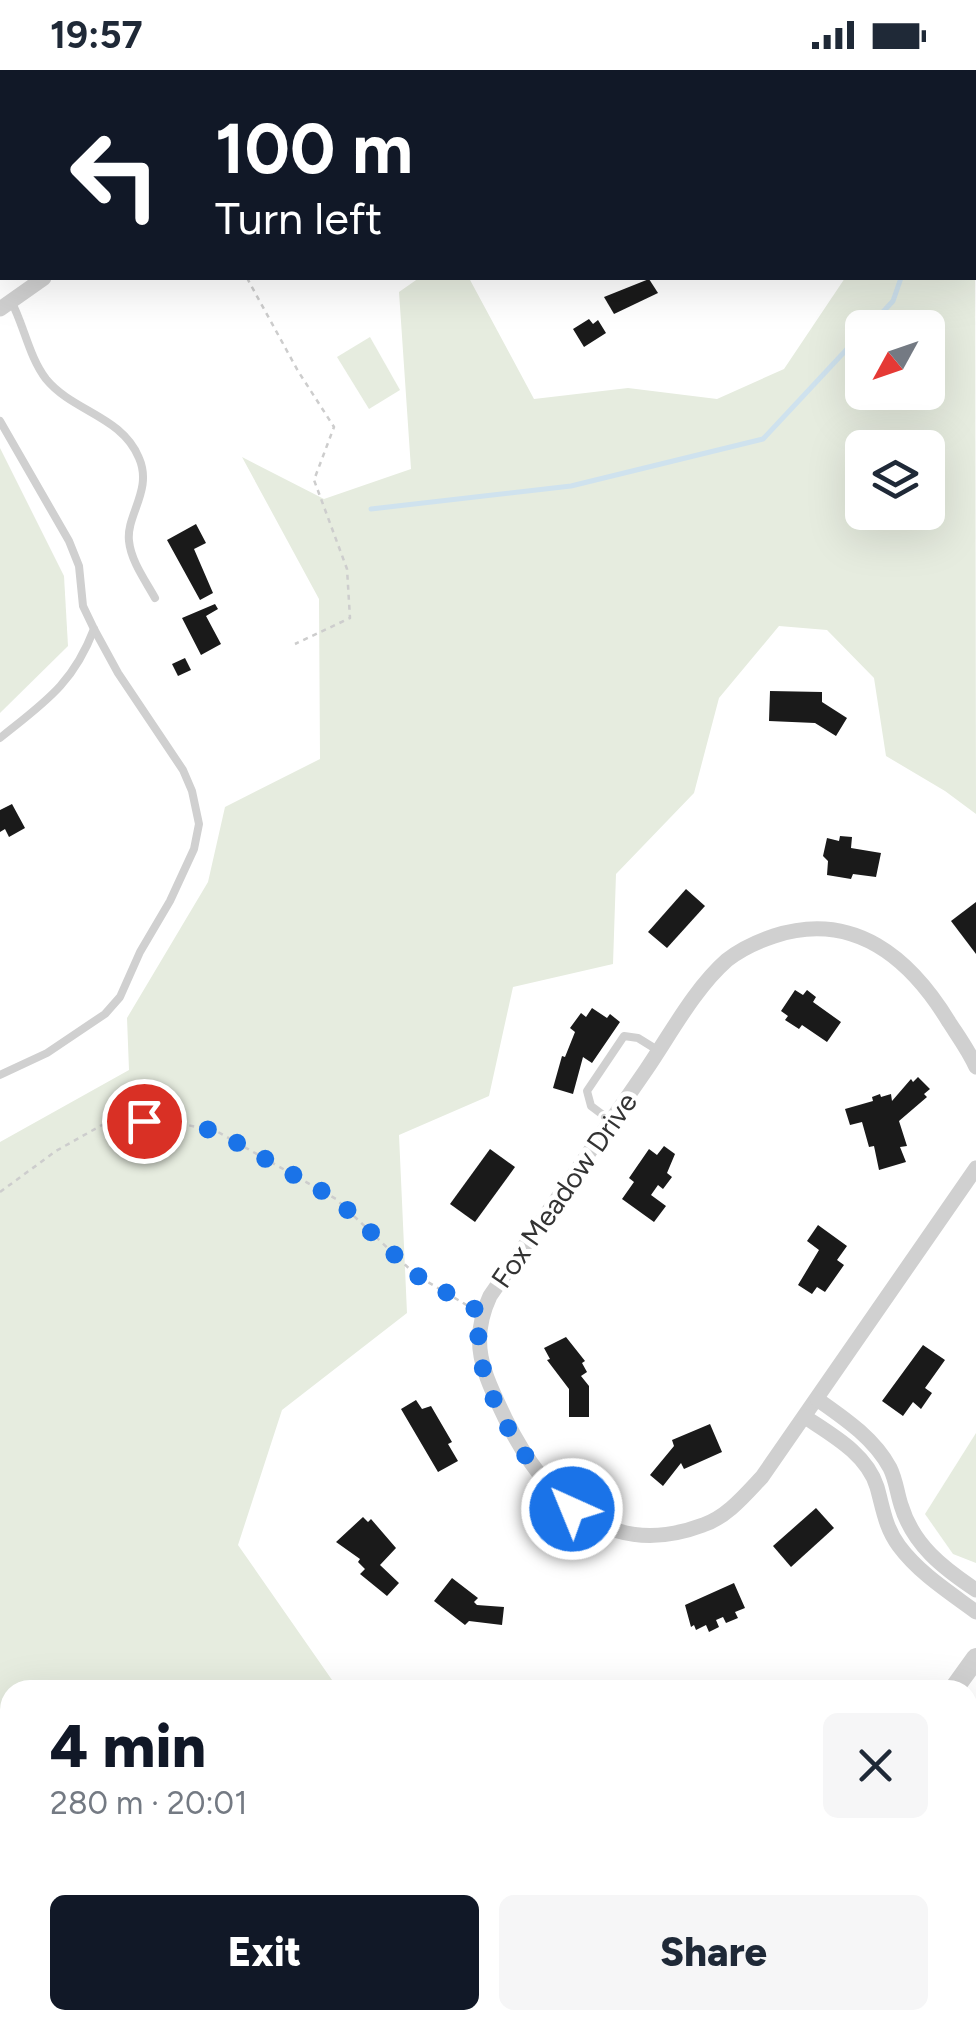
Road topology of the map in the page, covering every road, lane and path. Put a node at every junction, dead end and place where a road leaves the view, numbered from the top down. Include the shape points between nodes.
1 (41, 280) edge
2 (248, 280) edge
3 (6, 305) edge
4 (0, 421) edge
5 (155, 598) dead end
6 (94, 629) junction
7 (294, 644) dead end
8 (0, 738) edge
9 (659, 1051) junction
10 (976, 1068) edge
11 (0, 1075) edge
12 (611, 1121) junction
13 (976, 1168) edge
14 (0, 1192) edge
15 (482, 1313) junction
16 (817, 1400) junction
17 (805, 1417) junction
18 (976, 1590) edge
19 (976, 1612) edge
20 (976, 1658) edge
21 (961, 1680) edge

1 - 3 street
2 - 7 path via 334,426 314,480 347,569 350,618
3 - 5 lane via 46,378 132,442 142,484 129,544
4 - 6 lane via 70,541 82,606
6 - 8 lane via 66,682
6 - 11 lane via 183,770 199,824 194,849 106,1014
9 - 10 street, Fox Meadow Drive via 728,960 765,939 828,929 850,932 912,969
9 - 12 street, Fox Meadow Drive
9 - 12 lane via 624,1036 587,1091 591,1106
12 - 15 street, Fox Meadow Drive
13 - 16 street, Fox Meadow Drive
14 - 15 path via 102,1126 179,1122 218,1132 336,1199 416,1275
15 - 17 street, Fox Meadow Drive via 477,1342 484,1370 523,1451 550,1491 604,1527 669,1534 705,1525 762,1478
16 - 17 street, Fox Meadow Drive
16 - 18 street via 881,1454 918,1540 930,1557
17 - 19 street via 867,1467 885,1523 912,1561
20 - 21 street

